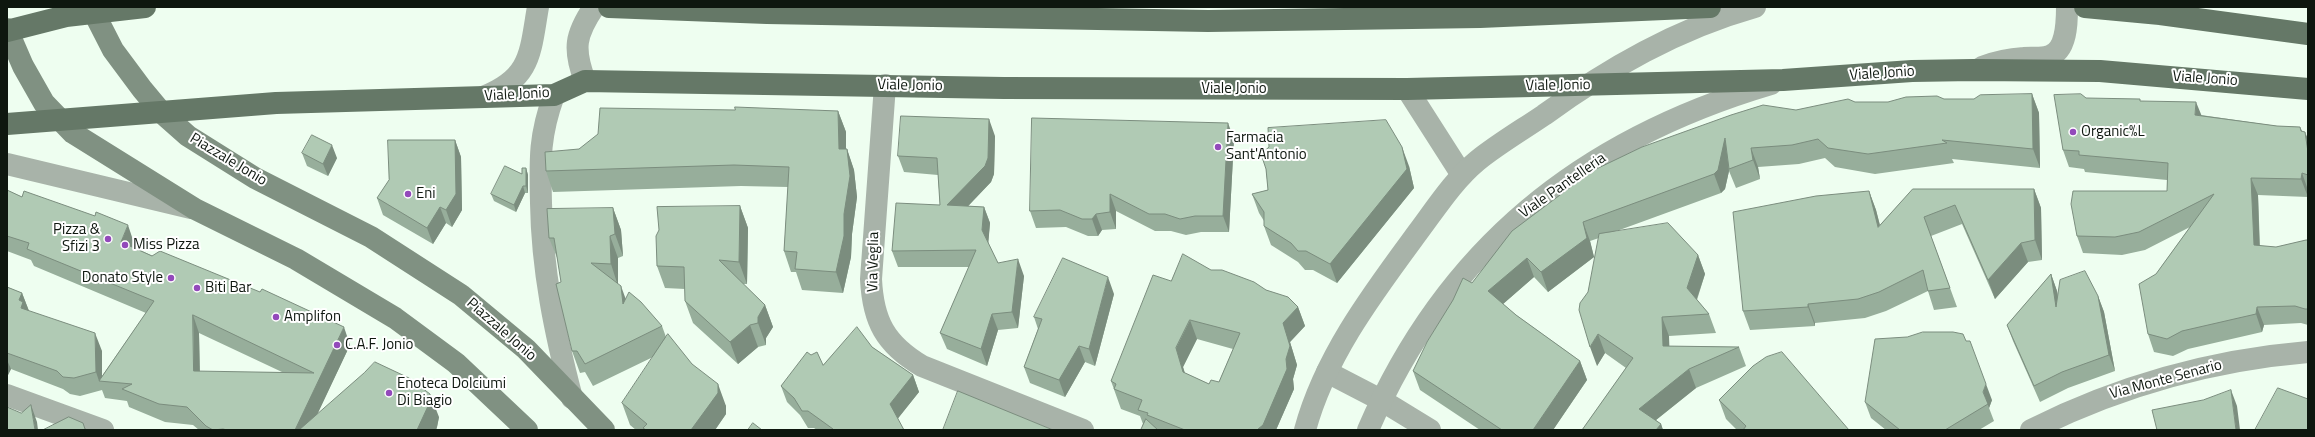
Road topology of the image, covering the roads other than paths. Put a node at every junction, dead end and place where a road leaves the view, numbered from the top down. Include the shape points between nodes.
1 (145, 7) edge
2 (538, 7) edge
3 (594, 7) edge
4 (609, 7) edge
5 (1710, 7) edge
6 (1755, 7) edge
7 (2067, 7) edge
8 (2084, 7) edge
9 (93, 10) edge
10 (7, 30) edge
11 (2308, 34) edge
12 (1973, 70) junction
13 (1783, 80) junction
14 (585, 81) junction
15 (885, 85) junction
16 (1588, 86) junction
17 (1407, 89) junction
18 (2308, 89) edge
19 (554, 95) junction
20 (483, 97) junction
21 (162, 113) junction
22 (59, 120) junction
23 (7, 124) edge
24 (7, 164) edge
25 (1462, 175) junction
26 (195, 209) junction
27 (2308, 352) edge
28 (1328, 372) junction
29 (7, 395) edge
30 (572, 398) junction
31 (1381, 400) junction
32 (525, 428) edge
33 (103, 430) edge
34 (604, 430) edge
35 (1083, 430) edge
36 (1304, 430) edge
37 (1368, 430) edge
38 (1430, 430) edge
39 (2031, 430) edge

1 - 9 main road
2 - 20 street via 533,46 526,64 508,84
3 - 14 street via 582,25 577,40 577,57
4 - 5 main road via 767,13 1216,21 1480,17
6 - 16 street via 1724,16 1664,40
7 - 12 street via 2062,44 2056,52 2050,56 2011,59
8 - 11 main road via 2160,14
9 - 10 main road
9 - 21 main road, Piazzale Jonio via 113,50
10 - 22 main road via 20,61 38,93
12 - 13 main road, Viale Jonio via 1912,71
12 - 18 main road, Viale Jonio via 2100,71
13 - 16 main road, Viale Jonio
13 - 31 street, Viale Pantelleria via 1736,94 1665,123 1592,163 1531,206 1486,248 1442,301 1409,349
14 - 15 main road, Viale Jonio
14 - 19 main road, Viale Jonio
15 - 17 main road, Viale Jonio via 1004,88
15 - 35 street, Via Veglia via 871,279 874,309 882,329 902,354 922,366
16 - 17 main road, Viale Jonio
16 - 25 street via 1491,151
17 - 25 street
19 - 20 main road, Viale Jonio
19 - 30 street, Piazzale Jonio via 546,117 540,148 541,230 547,290
20 - 21 main road, Viale Jonio via 276,103
21 - 22 main road
21 - 30 main road, Piazzale Jonio via 188,136 218,157 371,237 433,276 500,326 526,349
22 - 23 main road
22 - 26 main road via 85,142
24 - 26 street
25 - 28 street via 1382,279 1353,324
26 - 32 main road via 296,259 401,322 456,363
27 - 39 street, Via Monte Senario via 2260,357 2165,378 2107,396
28 - 31 street
28 - 36 street
29 - 33 street
30 - 34 main road
31 - 37 street, Viale Pantelleria
31 - 38 street

